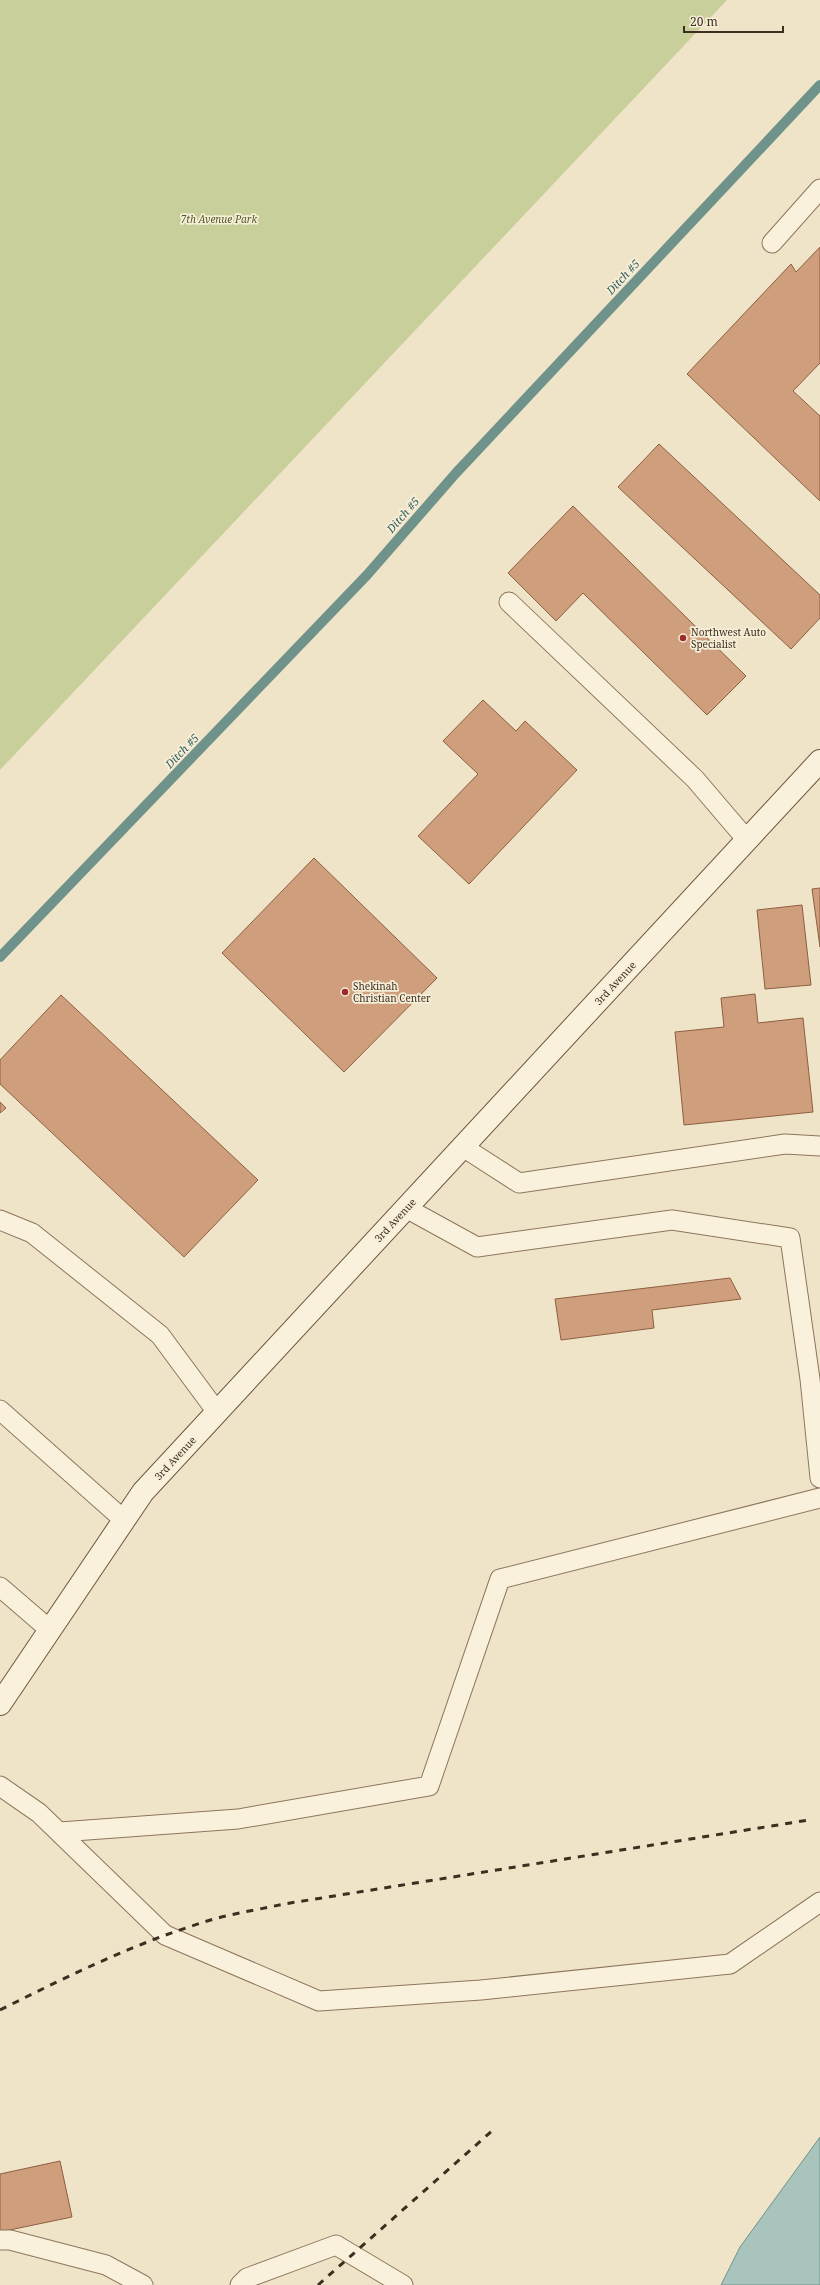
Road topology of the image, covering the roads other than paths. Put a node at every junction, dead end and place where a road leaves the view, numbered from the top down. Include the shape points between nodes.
1 (820, 189) edge
2 (772, 243) dead end
3 (509, 602) dead end
4 (820, 761) edge
5 (747, 840) junction
6 (463, 1147) junction
7 (818, 1149) edge
8 (406, 1208) junction
9 (0, 1220) edge
10 (0, 1410) edge
11 (217, 1412) junction
12 (820, 1478) edge
13 (820, 1498) edge
14 (124, 1520) junction
15 (0, 1587) edge
16 (50, 1630) junction
17 (2, 1698) edge
18 (0, 1786) edge
19 (60, 1832) junction
20 (820, 1902) edge
21 (0, 2240) edge
22 (143, 2285) edge
23 (240, 2285) edge
24 (403, 2285) edge

1 - 2 lane
3 - 5 lane via 695,779
4 - 5 main road, 3rd Avenue
5 - 6 main road, 3rd Avenue
6 - 7 lane via 519,1183 785,1144
6 - 8 main road, 3rd Avenue
8 - 11 main road, 3rd Avenue
8 - 12 lane via 477,1247 672,1220 790,1238 810,1379
9 - 11 lane via 32,1233 160,1335
10 - 14 lane
11 - 14 main road, 3rd Avenue via 143,1492
13 - 19 lane via 500,1579 429,1786 238,1819
14 - 16 main road, 3rd Avenue
15 - 16 lane
16 - 17 main road, 3rd Avenue
18 - 19 lane via 39,1813
19 - 20 lane via 165,1935 319,2001 481,1990 730,1964
21 - 22 lane via 10,2240 106,2266
23 - 24 lane via 247,2278 336,2245

